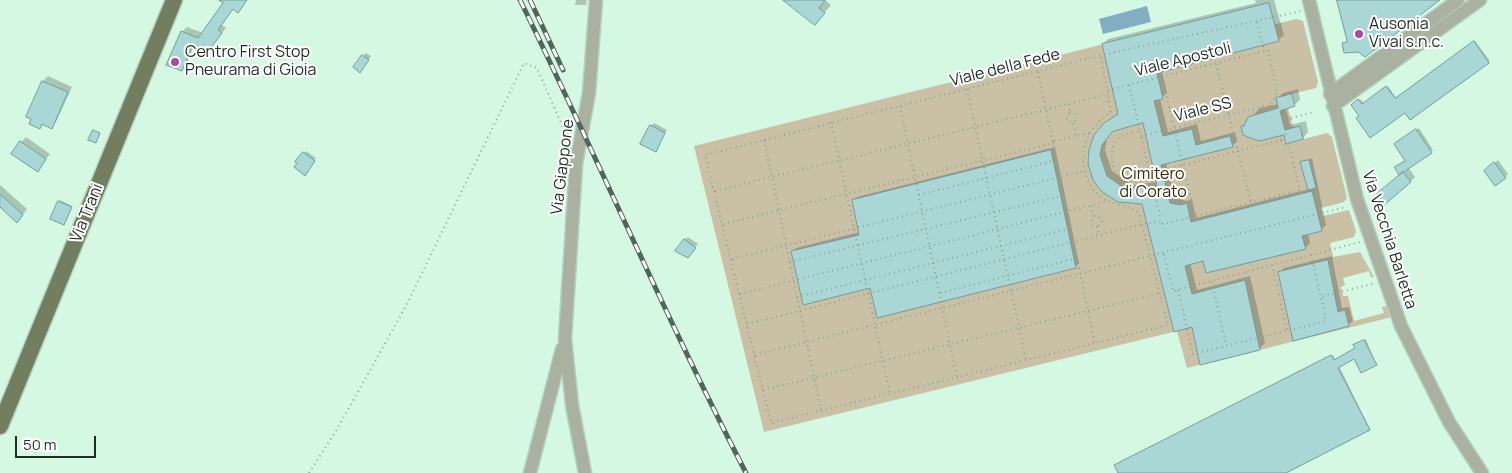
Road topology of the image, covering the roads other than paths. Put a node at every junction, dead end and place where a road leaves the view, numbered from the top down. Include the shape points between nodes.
1 (174, 0) edge
2 (596, 0) edge
3 (1458, 0) edge
4 (1468, 0) edge
5 (1480, 0) edge
6 (1310, 5) edge
7 (1331, 100) junction
8 (565, 339) junction
9 (0, 426) edge
10 (530, 473) edge
11 (585, 473) edge
12 (1482, 473) edge

1 - 9 main road, Via Trani
2 - 8 street, Via Giappone via 589,92 576,164
3 - 7 street
4 - 7 street
5 - 7 street
6 - 7 street, Via Vecchia Barletta
7 - 12 street, Via Vecchia Barletta via 1358,204 1401,326 1449,422
8 - 10 street
8 - 11 street via 572,405

